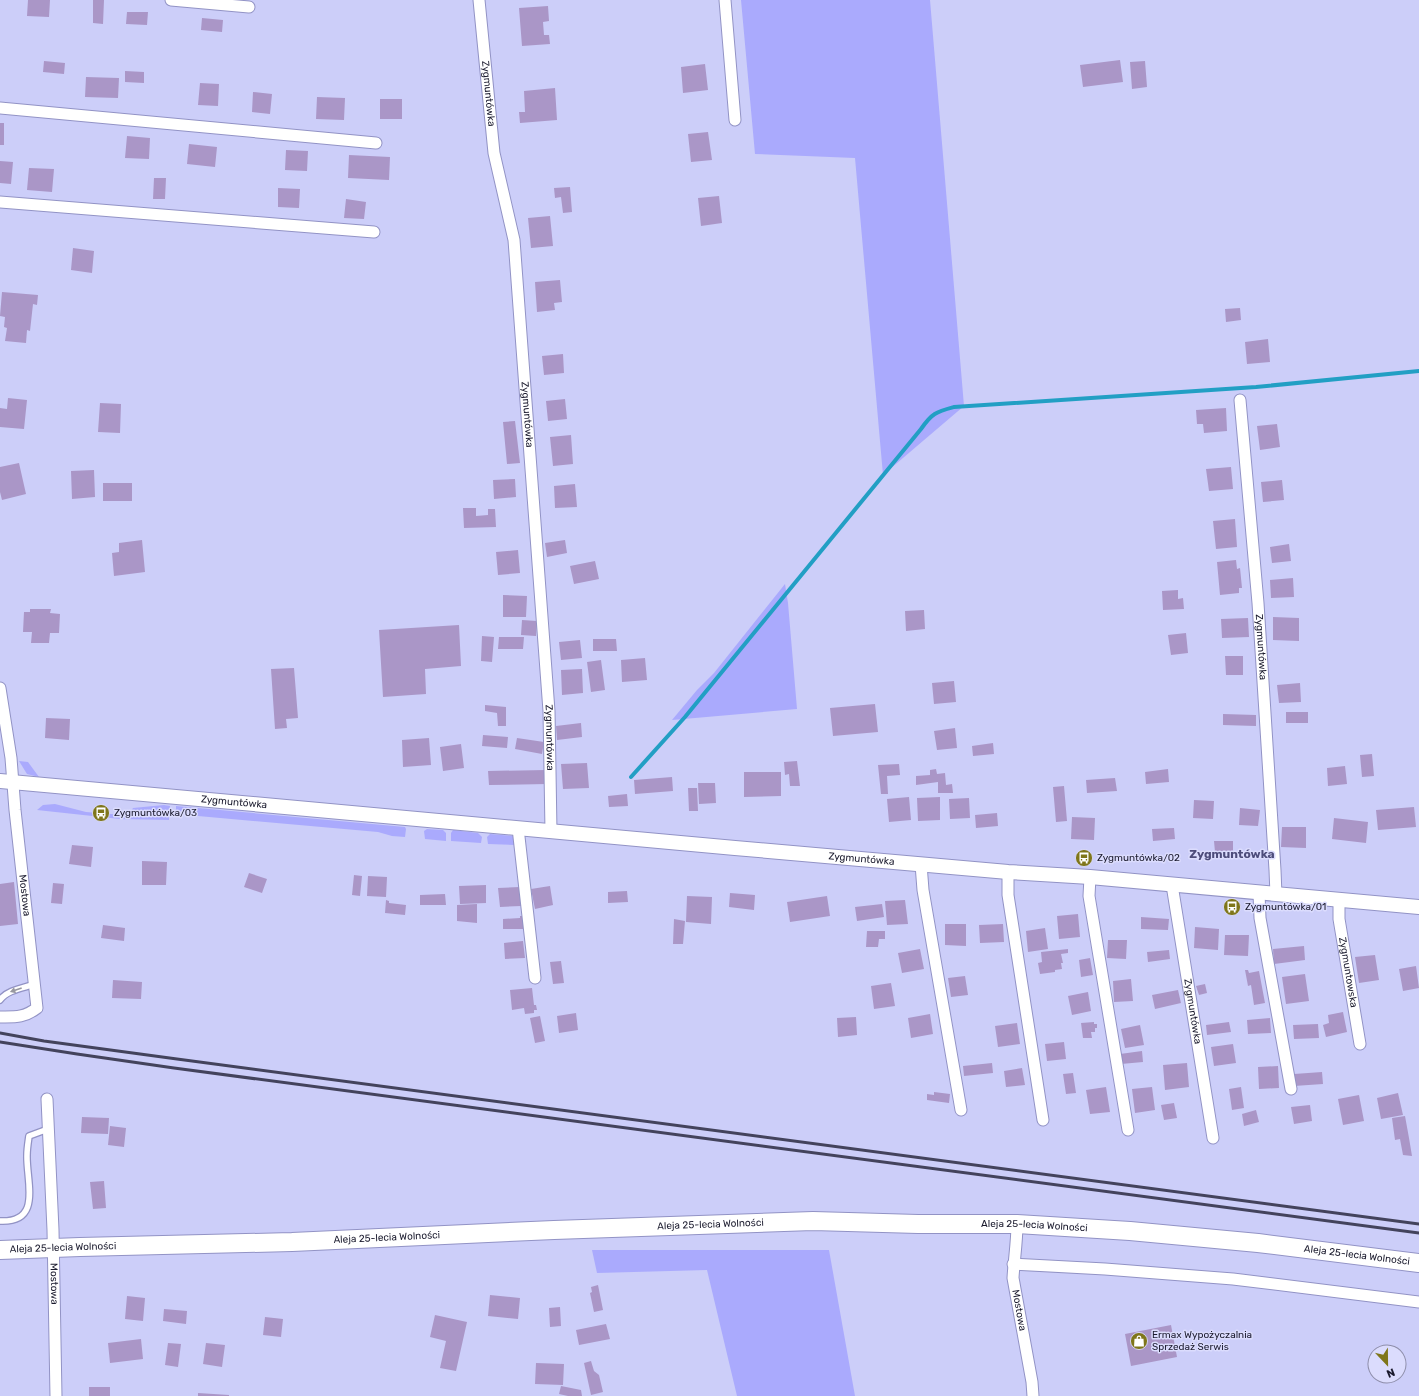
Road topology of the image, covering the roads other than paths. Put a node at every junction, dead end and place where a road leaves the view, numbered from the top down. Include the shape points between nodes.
1 (171, 0) edge
2 (479, 0) edge
3 (725, 0) edge
4 (249, 8) dead end
5 (0, 108) edge
6 (735, 120) dead end
7 (376, 143) dead end
8 (0, 202) edge
9 (374, 232) dead end
10 (1240, 400) dead end
11 (0, 688) edge
12 (6, 782) edge
13 (518, 828) junction
14 (551, 831) junction
15 (921, 864) junction
16 (1008, 872) junction
17 (1090, 877) junction
18 (1172, 885) junction
19 (1259, 893) junction
20 (1276, 895) junction
21 (1339, 900) junction
22 (1419, 907) edge
23 (535, 978) dead end
24 (35, 984) junction
25 (0, 1000) edge
26 (2, 1015) edge
27 (1360, 1044) dead end
28 (1291, 1089) dead end
29 (47, 1099) dead end
30 (961, 1110) dead end
31 (1043, 1120) dead end
32 (48, 1128) junction
33 (1128, 1130) dead end
34 (1213, 1138) dead end
35 (0, 1221) edge
36 (1017, 1224) junction
37 (53, 1248) junction
38 (0, 1250) edge
39 (1419, 1263) edge
40 (1013, 1264) junction
41 (1419, 1302) edge
42 (56, 1396) edge
43 (1033, 1396) edge

1 - 4 street
2 - 14 street, Zygmuntówka via 494,153 514,247 549,711
3 - 6 street
5 - 7 street
8 - 9 street
10 - 20 street, Zygmuntówka via 1258,603
11 - 12 street, Mostowa via 11,758
12 - 13 street, Zygmuntówka
12 - 24 street, Mostowa via 15,810
13 - 14 street, Zygmuntówka
13 - 23 street
14 - 15 street, Zygmuntówka
15 - 16 street, Zygmuntówka
15 - 30 street via 923,890
16 - 17 street, Zygmuntówka
16 - 31 street via 1008,895
17 - 18 street, Zygmuntówka
17 - 33 street via 1089,896
18 - 19 street, Zygmuntówka
18 - 34 street, Zygmuntówka
19 - 20 street, Zygmuntówka
19 - 28 street via 1260,918
20 - 21 street, Zygmuntówka
21 - 22 street, Zygmuntówka
21 - 27 street, Zygmuntowska via 1340,926
24 -> 25 lane via 10,992
24 - 26 street, Mostowa via 37,1008 29,1014 16,1017
29 - 32 street, Mostowa
32 - 35 lane via 29,1136 27,1156 30,1186 25,1213 16,1219
32 - 37 street, Mostowa
36 - 37 main road, Aleja 25-lecia Wolności via 813,1221 292,1242
36 - 39 main road, Aleja 25-lecia Wolności via 1258,1243
36 - 40 street, Mostowa
37 - 38 main road, Aleja 25-lecia Wolności
37 - 42 street, Mostowa
40 - 41 street via 1233,1279
40 - 43 street, Mostowa via 1013,1278

